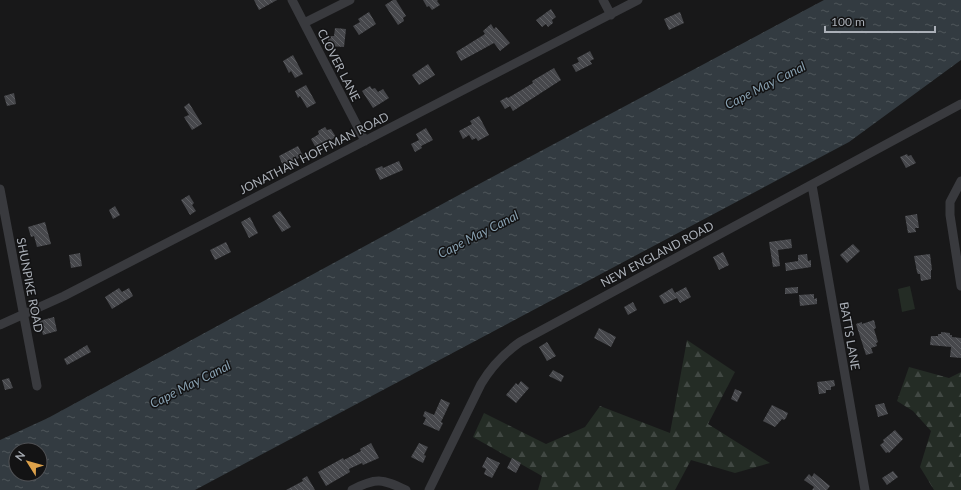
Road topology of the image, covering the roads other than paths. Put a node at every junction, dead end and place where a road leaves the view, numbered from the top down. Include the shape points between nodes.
1 (292, 0) edge
2 (350, 0) edge
3 (603, 0) edge
4 (638, 0) edge
5 (611, 15) junction
6 (304, 23) junction
7 (961, 104) edge
8 (365, 141) junction
9 (961, 181) edge
10 (812, 185) junction
11 (0, 189) edge
12 (961, 286) edge
13 (24, 315) junction
14 (0, 325) edge
15 (37, 386) dead end
16 (352, 490) edge
17 (406, 490) edge
18 (429, 490) edge
19 (865, 490) edge

1 - 6 street, CLOVER LANE
2 - 6 street
3 - 5 street
4 - 5 street, JONATHAN HOFFMAN ROAD
5 - 8 street, JONATHAN HOFFMAN ROAD
6 - 8 street, CLOVER LANE
7 - 10 street, NEW ENGLAND ROAD
8 - 13 street, JONATHAN HOFFMAN ROAD
9 - 12 street via 950,202 950,215
10 - 18 street, NEW ENGLAND ROAD via 509,350 480,384
10 - 19 street, BATTS LANE
11 - 13 street, SHUNPIKE ROAD
13 - 14 street, JONATHAN HOFFMAN ROAD
13 - 15 street, SHUNPIKE ROAD
16 - 17 street via 365,483 380,481

